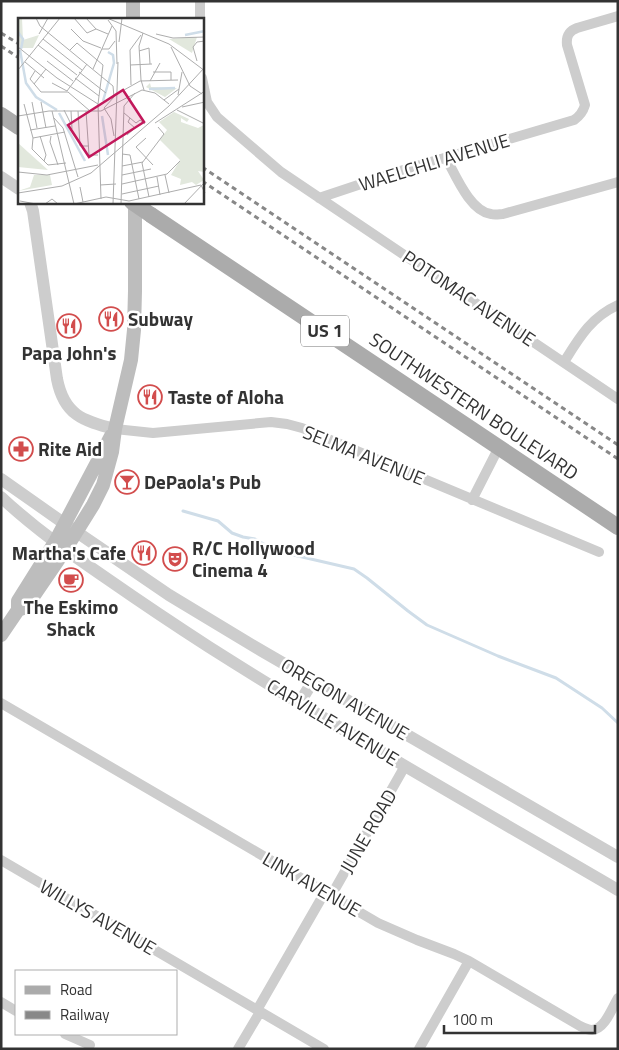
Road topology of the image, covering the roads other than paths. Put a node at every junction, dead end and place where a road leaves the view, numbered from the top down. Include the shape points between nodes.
1 (132, 1) edge
2 (200, 1) edge
3 (618, 16) edge
4 (133, 18) edge
5 (200, 18) edge
6 (204, 86) edge
7 (1, 115) edge
8 (18, 126) edge
9 (446, 158) junction
10 (1, 177) edge
11 (618, 182) edge
12 (18, 188) edge
13 (319, 198) junction
14 (30, 204) edge
15 (133, 204) edge
16 (136, 204) edge
17 (618, 305) edge
18 (564, 362) junction
19 (618, 398) edge
20 (115, 429) junction
21 (499, 447) junction
22 (1, 479) edge
23 (1, 497) edge
24 (472, 500) junction
25 (65, 524) junction
26 (618, 527) edge
27 (77, 532) junction
28 (60, 546) junction
29 (599, 552) dead end
30 (1, 635) edge
31 (313, 681) junction
32 (300, 702) junction
33 (1, 703) edge
34 (405, 766) junction
35 (618, 858) edge
36 (1, 860) edge
37 (618, 890) edge
38 (328, 894) junction
39 (469, 961) junction
40 (618, 998) edge
41 (1, 1002) edge
42 (15, 1010) edge
43 (1, 1011) edge
44 (15, 1011) edge
45 (259, 1011) junction
46 (67, 1035) edge
47 (90, 1045) dead end
48 (238, 1049) edge
49 (324, 1049) edge
50 (419, 1049) edge

1 - 4 main road
2 - 5 street
3 - 9 street, WAELCHLI AVENUE via 572,30 566,40 585,105 579,116 567,123
6 - 13 street via 217,117 281,172
7 - 8 main road
9 - 11 street via 470,201 492,215
9 - 13 street, WAELCHLI AVENUE
10 - 12 street
13 - 18 street, POTOMAC AVENUE
14 - 20 street via 60,393 80,417
15 - 20 main road via 134,330 131,360
16 - 21 main road, SOUTHWESTERN BOULEVARD / US 1, bridge
17 - 18 street via 590,323
18 - 19 street, POTOMAC AVENUE
20 - 24 street, SELMA AVENUE via 153,433 254,423 287,424
20 - 25 main road
20 - 27 main road via 103,485
21 - 24 street
21 - 26 main road, SOUTHWESTERN BOULEVARD / US 1
22 - 25 street, OREGON AVENUE
23 - 28 street, CARVILLE AVENUE
24 - 29 street, SELMA AVENUE
25 - 27 street, OREGON AVENUE
25 - 28 main road
27 - 28 main road
27 - 31 street, OREGON AVENUE via 169,595
28 - 30 main road via 26,607 18,610
28 - 32 street, CARVILLE AVENUE via 158,614
31 - 32 street
31 - 35 street, OREGON AVENUE
32 - 34 street, CARVILLE AVENUE
33 - 38 street, LINK AVENUE
34 - 37 street, CARVILLE AVENUE
34 - 38 street, JUNE ROAD
36 - 45 street, WILLYS AVENUE
38 - 39 street, LINK AVENUE via 378,923
38 - 45 street, JUNE ROAD
39 - 40 street, LINK AVENUE via 588,1029 594,1030 606,1020
39 - 50 street
41 - 42 street
43 - 44 street
45 - 48 street, JUNE ROAD
45 - 49 street, WILLYS AVENUE
46 - 47 street

